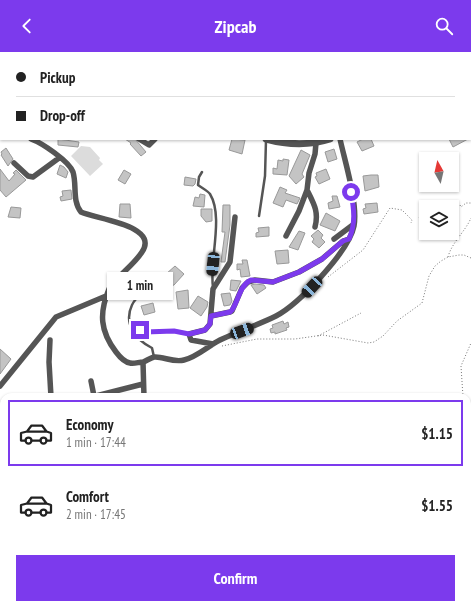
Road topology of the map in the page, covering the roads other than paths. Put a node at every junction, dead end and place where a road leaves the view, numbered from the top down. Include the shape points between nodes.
1 (35, 140) edge
2 (141, 140) edge
3 (154, 140) edge
4 (266, 140) edge
5 (271, 140) edge
6 (340, 140) edge
7 (319, 141) edge
8 (60, 158) junction
9 (14, 163) dead end
10 (202, 172) dead end
11 (307, 190) junction
12 (259, 216) dead end
13 (235, 217) dead end
14 (354, 224) junction
15 (315, 227) dead end
16 (286, 236) dead end
17 (334, 239) dead end
18 (349, 239) junction
19 (213, 289) junction
20 (152, 292) dead end
21 (106, 296) junction
22 (211, 316) junction
23 (135, 322) dead end
24 (189, 334) junction
25 (50, 340) dead end
26 (213, 344) junction
27 (154, 357) junction
28 (143, 362) junction
29 (92, 381) dead end
30 (143, 384) junction
31 (0, 386) edge
32 (51, 393) edge
33 (93, 393) edge
34 (106, 393) edge
35 (144, 393) edge

1 - 8 street
2 - 3 street via 149,145
4 - 12 lane via 265,176
5 - 7 street via 290,144
6 - 14 street via 354,209
7 - 11 street via 308,173
8 - 9 street via 34,177 28,176
8 - 21 street via 73,171 77,206 81,212 125,225 142,234 145,240 143,252 113,282
10 - 19 lane via 198,177 198,184 209,193 214,205 216,236
11 - 15 street via 318,216
11 - 16 street
13 - 19 street via 230,262
14 - 17 street
14 - 18 street
18 - 22 street via 299,272 273,282 251,280 242,288 230,312
18 - 26 street via 328,269 294,304 276,316
19 - 22 street
20 - 27 lane via 134,300 129,319 132,330 142,343 152,348
21 - 28 street via 102,328 107,339 126,361
21 - 31 street via 56,317
22 - 24 street via 210,324 205,330
23 - 24 lane via 140,330 145,332 174,331
24 - 26 street via 191,340
25 - 32 street
26 - 27 street via 182,361
27 - 28 street
28 - 30 street
29 - 33 street
30 - 34 street
30 - 35 street

